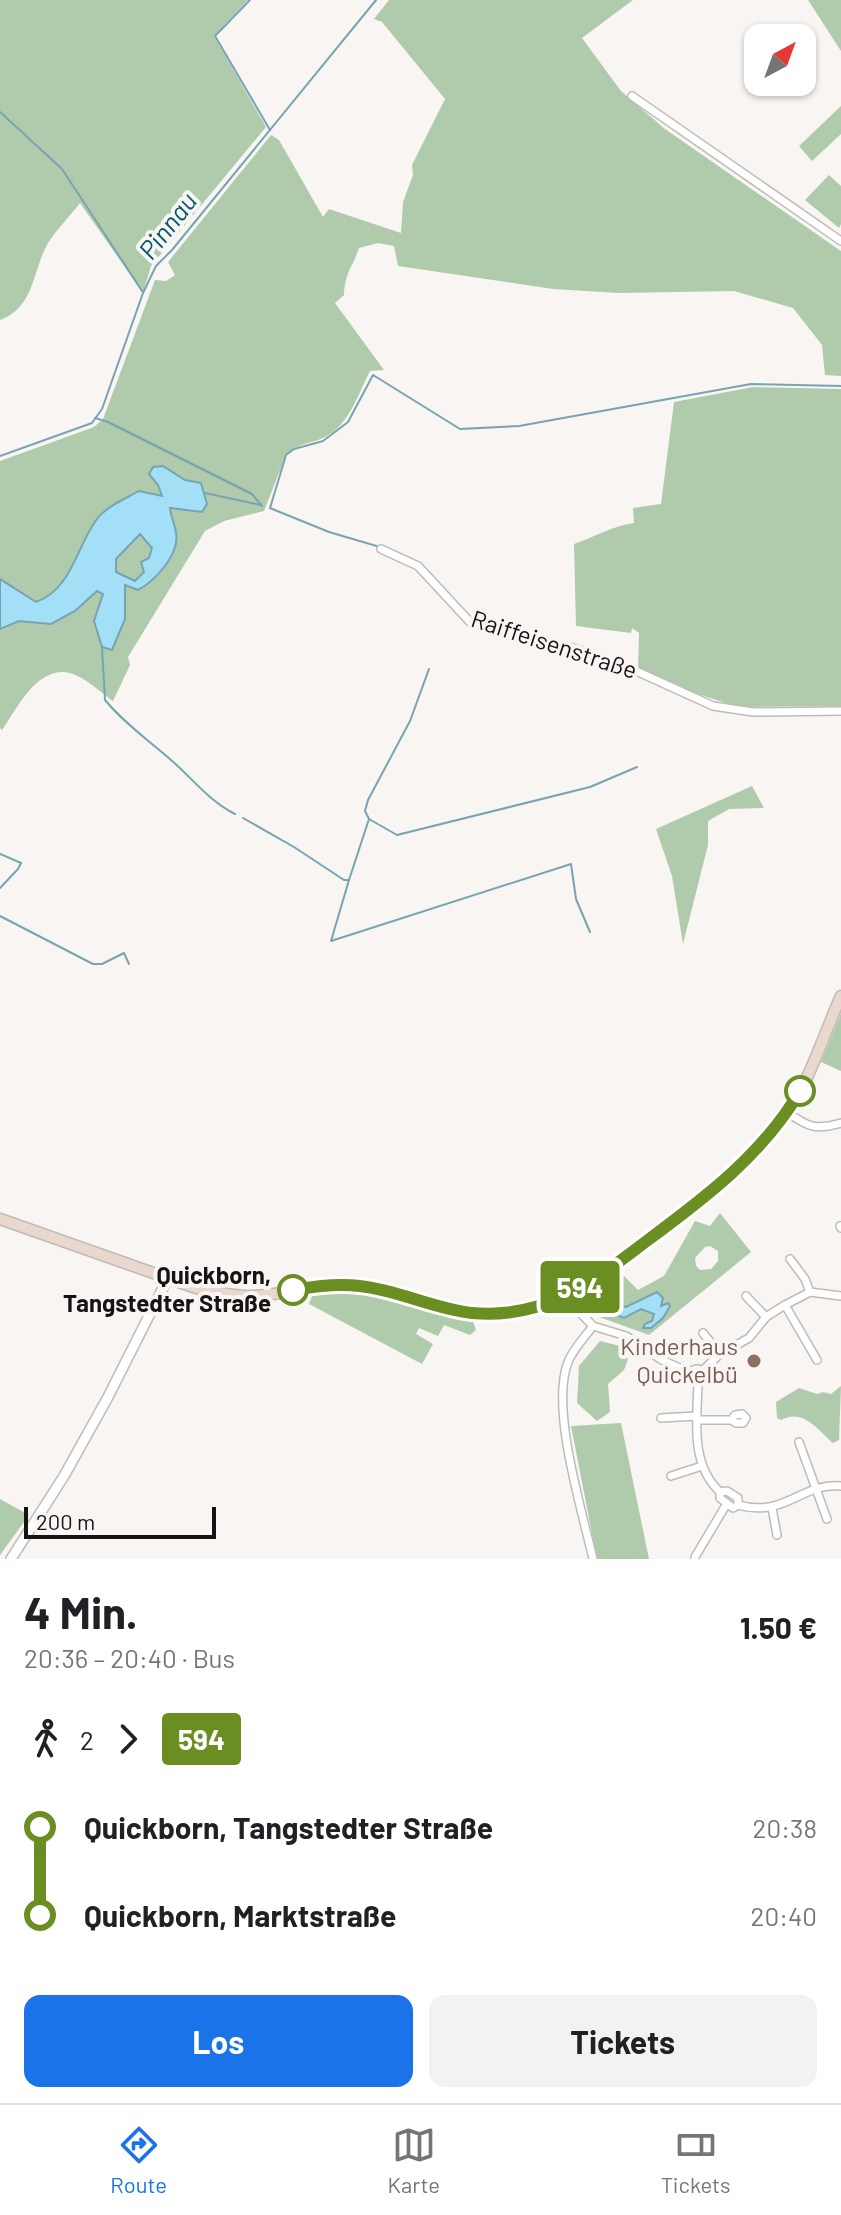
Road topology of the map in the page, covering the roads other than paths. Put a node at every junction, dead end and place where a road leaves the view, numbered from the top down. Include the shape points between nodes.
1 (632, 96) dead end
2 (841, 241) edge
3 (381, 549) dead end
4 (841, 711) edge
5 (841, 996) edge
6 (787, 1112) junction
7 (841, 1123) edge
8 (0, 1219) edge
9 (790, 1259) dead end
10 (168, 1278) junction
11 (810, 1292) junction
12 (564, 1296) junction
13 (746, 1296) dead end
14 (841, 1296) edge
15 (785, 1305) junction
16 (766, 1317) junction
17 (593, 1326) junction
18 (703, 1333) dead end
19 (720, 1354) junction
20 (817, 1360) dead end
21 (702, 1371) junction
22 (690, 1373) junction
23 (698, 1383) junction
24 (661, 1418) dead end
25 (697, 1418) junction
26 (731, 1420) dead end
27 (799, 1442) dead end
28 (702, 1466) junction
29 (671, 1476) dead end
30 (841, 1486) edge
31 (816, 1488) junction
32 (720, 1492) junction
33 (726, 1505) junction
34 (738, 1505) junction
35 (772, 1508) junction
36 (827, 1519) dead end
37 (777, 1535) dead end
38 (695, 1557) edge
39 (11, 1559) edge
40 (593, 1559) edge

1 - 2 street
3 - 4 street, Raiffeisenstraße via 418,566 470,622 577,649 713,706 753,712
5 - 6 main road
6 - 7 street via 811,1127
6 - 12 main road via 733,1173 621,1260
8 - 10 main road
9 - 11 street
10 - 12 main road via 251,1296 361,1286 472,1313 516,1311
10 - 39 street via 64,1476
11 - 14 street
11 - 15 street
12 - 17 street
13 - 16 street
15 - 16 street
15 - 20 street
16 - 19 street via 749,1338
17 - 22 street via 626,1336
17 - 40 street via 568,1362 564,1386 564,1424
18 - 19 street
19 - 21 street
21 - 22 street
21 - 23 street via 704,1378
22 - 23 street
23 - 25 street
24 - 25 street
25 - 26 street
25 - 28 street
27 - 31 street
28 - 29 street
28 - 32 street
30 - 31 street
31 - 35 street
31 - 36 street
32 - 33 street
32 - 34 street via 733,1494
33 - 34 street
33 - 38 street
34 - 35 street
35 - 37 street

